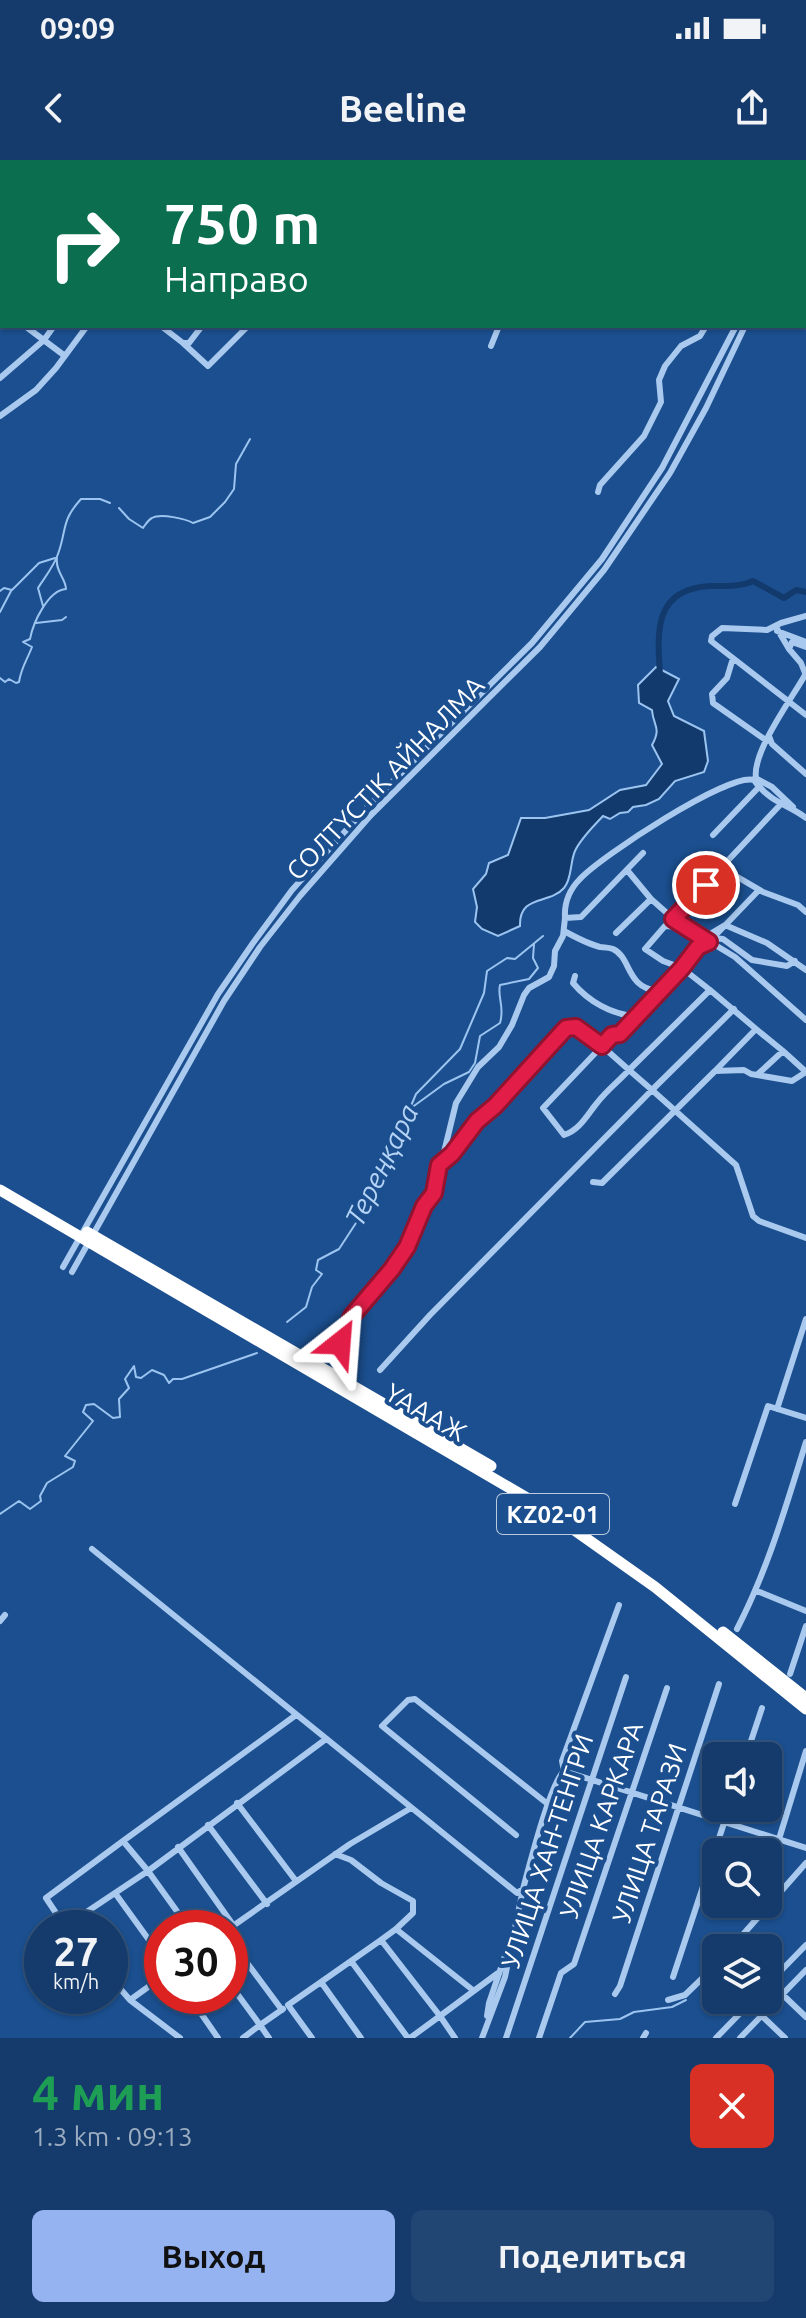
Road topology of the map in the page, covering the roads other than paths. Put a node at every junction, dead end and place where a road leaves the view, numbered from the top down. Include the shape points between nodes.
1 (28, 328) edge
2 (53, 328) edge
3 (86, 328) edge
4 (164, 328) edge
5 (200, 328) edge
6 (246, 328) edge
7 (498, 328) edge
8 (705, 328) edge
9 (735, 328) edge
10 (744, 328) edge
11 (44, 340) junction
12 (183, 343) junction
13 (491, 346) dead end
14 (65, 356) junction
15 (0, 378) edge
16 (0, 416) edge
17 (598, 492) dead end
18 (806, 616) edge
19 (776, 629) junction
20 (805, 646) edge
21 (789, 649) junction
22 (733, 658) junction
23 (806, 673) edge
24 (790, 702) junction
25 (806, 715) edge
26 (768, 738) junction
27 (806, 774) edge
28 (755, 778) junction
29 (759, 787) junction
30 (780, 805) junction
31 (794, 808) junction
32 (806, 818) edge
33 (713, 835) dead end
34 (643, 853) dead end
35 (722, 868) junction
36 (627, 870) junction
37 (759, 890) junction
38 (651, 899) junction
39 (806, 912) edge
40 (565, 918) junction
41 (673, 919) junction
42 (725, 925) junction
43 (686, 928) junction
44 (564, 931) junction
45 (616, 933) dead end
46 (697, 934) junction
47 (711, 940) junction
48 (795, 961) junction
49 (682, 968) junction
50 (806, 970) edge
51 (575, 976) dead end
52 (710, 990) junction
53 (658, 991) junction
54 (734, 1009) junction
55 (636, 1016) junction
56 (806, 1020) edge
57 (756, 1029) junction
58 (602, 1046) junction
59 (783, 1051) junction
60 (629, 1070) junction
61 (715, 1071) junction
62 (806, 1071) edge
63 (758, 1074) junction
64 (652, 1090) junction
65 (675, 1111) junction
66 (439, 1165) junction
67 (112, 1181) junction
68 (0, 1182) edge
69 (593, 1182) dead end
70 (120, 1185) junction
71 (0, 1190) edge
72 (806, 1238) edge
73 (63, 1267) dead end
74 (72, 1272) dead end
75 (806, 1319) edge
76 (261, 1337) junction
77 (340, 1343) dead end
78 (280, 1349) junction
79 (380, 1370) dead end
80 (777, 1409) junction
81 (806, 1418) edge
82 (806, 1442) edge
83 (735, 1504) dead end
84 (92, 1549) dead end
85 (757, 1591) junction
86 (619, 1605) dead end
87 (806, 1610) edge
88 (806, 1626) edge
89 (737, 1629) dead end
90 (790, 1674) dead end
91 (626, 1677) dead end
92 (719, 1684) dead end
93 (667, 1688) dead end
94 (806, 1698) edge
95 (762, 1708) dead end
96 (806, 1709) edge
97 (296, 1715) junction
98 (326, 1739) junction
99 (751, 1742) edge
100 (806, 1751) edge
101 (564, 1771) junction
102 (593, 1778) junction
103 (632, 1790) junction
104 (237, 1803) junction
105 (549, 1805) junction
106 (678, 1806) junction
107 (411, 1808) junction
108 (702, 1814) edge
109 (724, 1822) edge
110 (727, 1822) edge
111 (208, 1825) junction
112 (516, 1835) dead end
113 (776, 1838) edge
114 (779, 1838) edge
115 (782, 1840) edge
116 (123, 1841) junction
117 (178, 1847) junction
118 (806, 1848) edge
119 (335, 1854) junction
120 (806, 1863) edge
121 (148, 1871) junction
122 (296, 1881) junction
123 (523, 1889) junction
124 (115, 1893) junction
125 (267, 1904) junction
126 (54, 1910) edge
127 (90, 1910) edge
128 (176, 1910) edge
129 (223, 1910) edge
130 (248, 1917) edge
131 (396, 1929) junction
132 (144, 1933) edge
133 (743, 1934) edge
134 (381, 1940) junction
135 (512, 1940) junction
136 (806, 1945) edge
137 (351, 1961) junction
138 (248, 1962) edge
139 (782, 1970) edge
140 (806, 1970) edge
141 (498, 1973) junction
142 (673, 1977) dead end
143 (702, 1979) edge
144 (321, 1982) junction
145 (144, 1990) edge
146 (474, 1991) junction
147 (615, 1994) dead end
148 (782, 1994) joint
149 (128, 1998) edge
150 (130, 2000) junction
151 (668, 2000) dead end
152 (285, 2008) junction
153 (248, 2009) edge
154 (201, 2014) edge
155 (739, 2014) edge
156 (440, 2016) junction
157 (762, 2016) joint
158 (806, 2017) edge
159 (487, 2020) junction
160 (260, 2025) junction
161 (180, 2038) edge
162 (218, 2038) edge
163 (243, 2038) edge
164 (269, 2038) edge
165 (312, 2038) edge
166 (361, 2038) edge
167 (409, 2038) edge
168 (455, 2038) edge
169 (482, 2038) edge
170 (506, 2038) edge
171 (539, 2038) edge
172 (716, 2038) edge
173 (740, 2038) edge
174 (785, 2038) edge

1 - 11 street
2 - 11 street
3 - 14 street
4 - 12 street
5 - 12 street
6 - 12 street via 208,366
7 - 13 street
8 - 17 street via 665,366 659,380 661,402 644,436
9 - 67 street, СОЛТҮСТІК АЙНАЛМА via 662,468 602,559 532,643 368,806 292,890 218,994
10 - 70 street, СОЛТҮСТІК АЙНАЛМА via 670,473 604,570 540,647 371,815 300,896 224,1001
11 - 14 street
11 - 15 street
14 - 16 street via 36,390
18 - 19 street
19 - 20 street
19 - 21 street
19 - 22 street via 717,631 711,641
20 - 21 street via 792,642
21 - 23 street
22 - 24 street
22 - 26 street via 727,678 712,694 713,703 751,732
23 - 24 street
24 - 25 street
24 - 26 street
26 - 27 street
26 - 28 street
28 - 29 street
28 - 31 street
29 - 30 street
29 - 33 street
29 - 40 street via 754,780 743,779 645,828 580,879 565,900
30 - 31 street
30 - 35 street
31 - 32 street
34 - 36 street
35 - 37 street
35 - 41 street
36 - 38 street
36 - 40 street via 581,917
37 - 39 street
37 - 42 street
38 - 41 street
38 - 45 street
40 - 44 street
41 - 43 street
42 - 46 street
42 - 47 street
42 - 48 street
43 - 46 street
43 - 49 street via 665,926 645,949
44 - 53 street via 613,949 629,974
44 - 66 street via 549,977 529,988 499,1047 478,1067 456,1103
46 - 47 street
47 - 48 street via 723,939 752,960 787,966
47 - 49 street
47 - 56 street
48 - 50 street
49 - 52 street
49 - 53 street
51 - 55 street via 573,983 582,994 619,1016
52 - 54 street
52 - 60 street
53 - 55 street
54 - 57 street
54 - 64 street
55 - 58 street
57 - 59 street
57 - 61 street
58 - 60 street
58 - 60 street via 543,1108 564,1135 588,1117
58 - 66 street via 576,1027 566,1028
59 - 62 street
59 - 63 street
60 - 64 street
61 - 63 street
61 - 65 street
62 - 63 street via 792,1081
64 - 65 street
64 - 79 street
65 - 69 street via 602,1183
65 - 72 street via 736,1165 753,1216
66 - 77 street via 434,1193 407,1247 352,1316
67 - 70 street
67 - 73 street, СОЛТҮСТІК АЙНАЛМА
68 - 76 highway, ҮАААЖ / KZ02-01
70 - 74 street, СОЛТҮСТІК АЙНАЛМА
71 - 76 highway, ҮАААЖ / KZ02-01
75 - 80 street
76 - 78 highway, ҮАААЖ / KZ02-01
78 - 94 highway, ҮАААЖ / KZ02-01 via 473,1456 580,1523
78 - 96 highway, ҮАААЖ / KZ02-01 via 582,1533
80 - 81 street
80 - 83 street via 768,1406
82 - 85 street
84 - 97 street
85 - 87 street
85 - 89 street
86 - 101 street via 562,1761
88 - 90 street
91 - 102 street, УЛИЦА ХАН-ТЕНГРИ
92 - 106 street, УЛИЦА ТАРАЗИ
93 - 103 street, УЛИЦА КАРКАРА
95 - 99 street
97 - 98 street
97 - 116 street
98 - 104 street
98 - 107 street
100 - 114 street
101 - 102 street
101 - 105 street
102 - 103 street
102 - 170 street, УЛИЦА ХАН-ТЕНГРИ
103 - 106 street
103 - 171 street, УЛИЦА КАРКАРА via 574,1964 561,1973
104 - 111 street
104 - 122 street
105 - 112 street via 415,1699 382,1726
105 - 123 street
106 - 108 street
106 - 147 street, УЛИЦА ТАРАЗИ
107 - 119 street
107 - 123 street via 514,1891
109 - 142 street
110 - 113 street
111 - 117 street
111 - 125 street
115 - 118 street
116 - 121 street
116 - 126 street via 46,1898
117 - 121 street
117 - 129 street
119 - 122 street
119 - 131 street via 413,1901 413,1913
120 - 133 street
121 - 124 street
121 - 128 street
122 - 125 street
123 - 135 street
124 - 127 street
124 - 132 street
125 - 130 street
131 - 134 street
131 - 146 street
134 - 137 street
134 - 156 street
135 - 141 street
135 - 159 street via 505,1977
136 - 139 street
137 - 144 street
137 - 167 street
138 - 152 street
140 - 148 street
141 - 146 street
141 - 159 street
143 - 151 street via 685,1995
144 - 152 street
144 - 166 street
145 - 150 street
146 - 156 street
148 - 158 street
149 - 150 street
150 - 161 street
152 - 160 street
152 - 165 street
153 - 160 street
154 - 162 street
155 - 172 street
156 - 167 street
156 - 168 street
157 - 173 street
157 - 174 street
159 - 169 street
160 - 163 street
160 - 164 street

